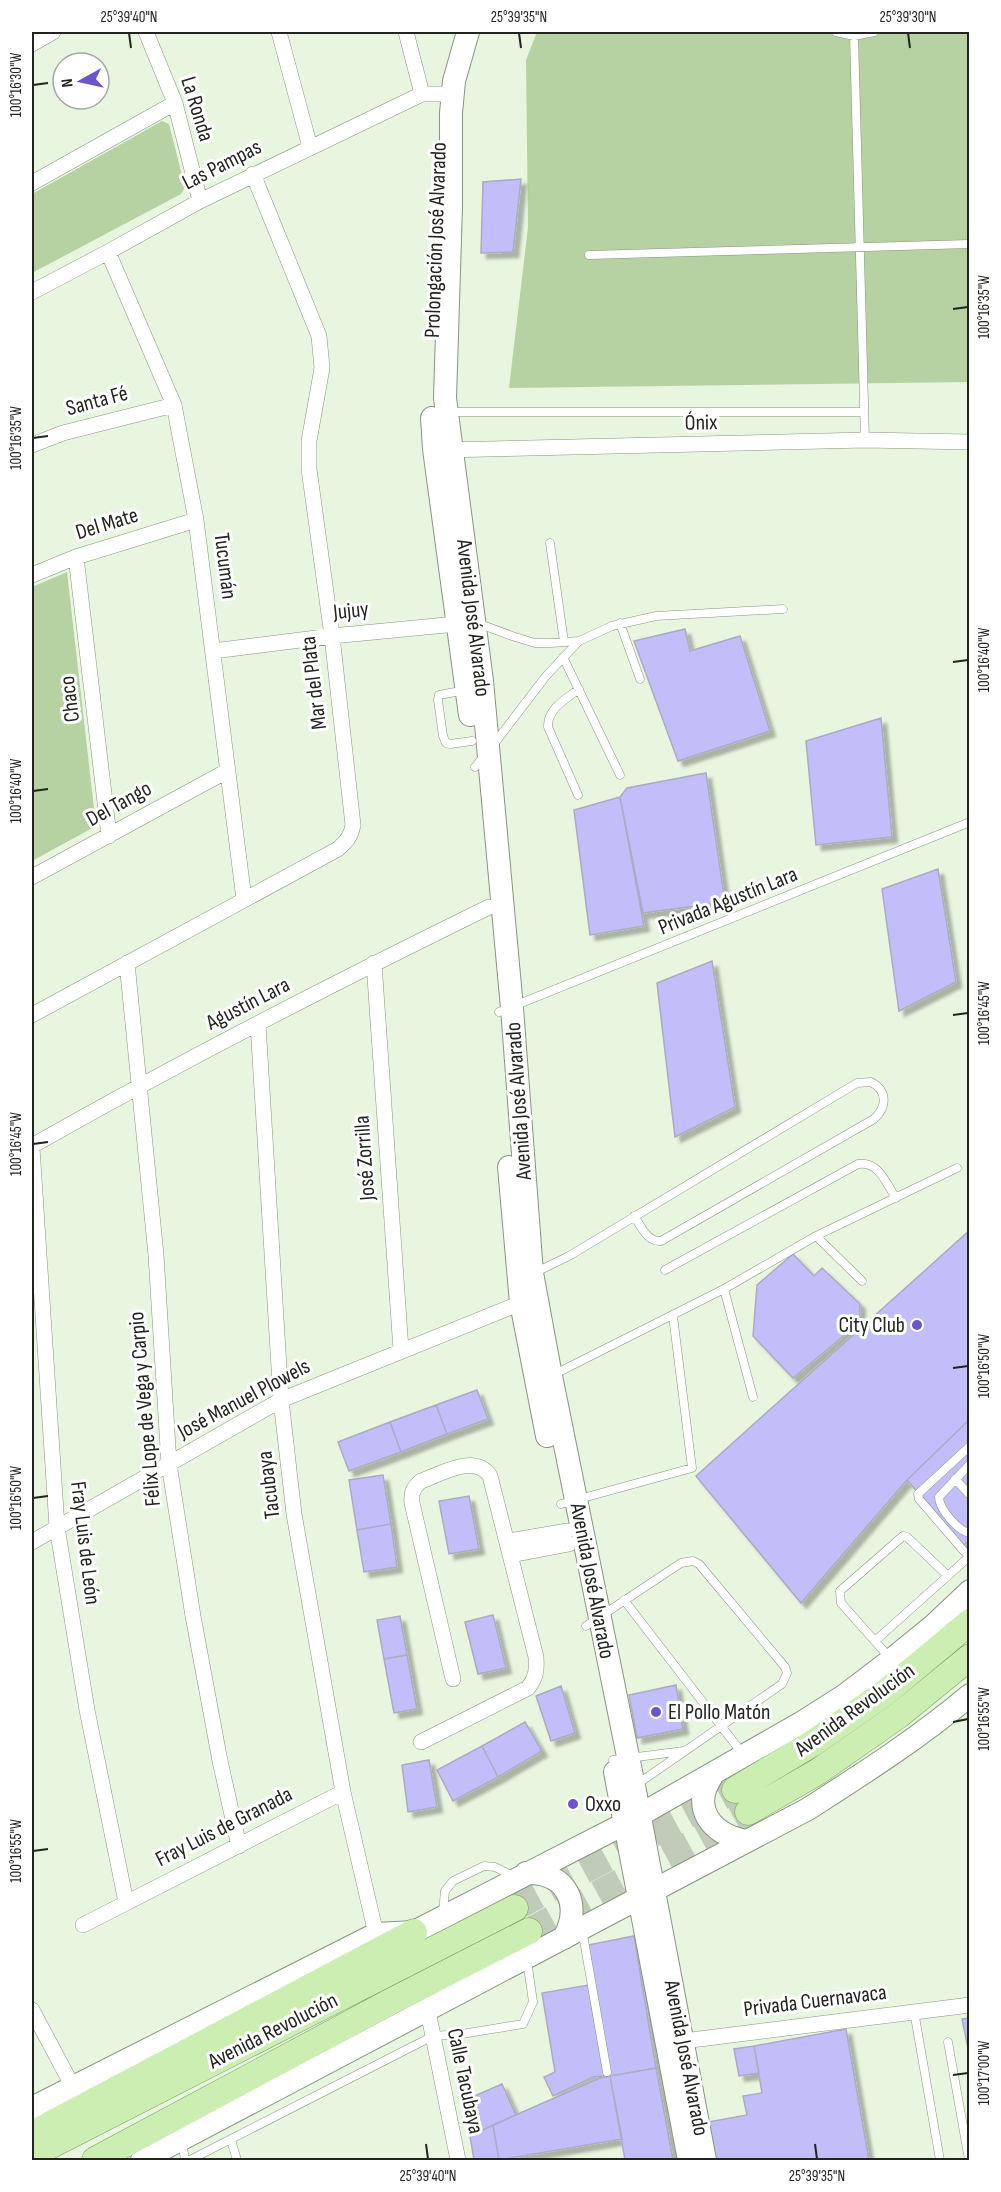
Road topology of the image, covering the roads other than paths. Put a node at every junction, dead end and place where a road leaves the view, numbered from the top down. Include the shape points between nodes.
1 (53, 32) edge
2 (146, 32) edge
3 (279, 32) edge
4 (406, 32) edge
5 (455, 32) edge
6 (468, 32) edge
7 (836, 32) edge
8 (874, 32) edge
9 (854, 36) junction
10 (32, 44) edge
11 (438, 94) junction
12 (175, 104) junction
13 (310, 147) junction
14 (253, 174) junction
15 (32, 183) edge
16 (200, 201) junction
17 (969, 244) edge
18 (859, 246) junction
19 (108, 252) junction
20 (589, 255) dead end
21 (32, 292) edge
22 (174, 405) junction
23 (439, 412) junction
24 (864, 412) junction
25 (865, 440) junction
26 (969, 442) edge
27 (32, 445) edge
28 (442, 450) junction
29 (196, 520) junction
30 (550, 543) dead end
31 (76, 556) junction
32 (32, 575) edge
33 (783, 609) dead end
34 (466, 623) junction
35 (620, 623) junction
36 (332, 636) junction
37 (579, 641) junction
38 (564, 642) junction
39 (213, 651) junction
40 (563, 657) junction
41 (640, 679) dead end
42 (579, 689) junction
43 (479, 753) junction
44 (227, 771) junction
45 (620, 775) dead end
46 (578, 795) dead end
47 (969, 822) edge
48 (109, 836) junction
49 (32, 877) edge
50 (244, 899) junction
51 (496, 906) junction
52 (128, 963) junction
53 (374, 963) junction
54 (505, 1010) junction
55 (32, 1015) edge
56 (258, 1024) junction
57 (141, 1084) junction
58 (32, 1147) edge
59 (957, 1168) dead end
60 (896, 1198) junction
61 (634, 1216) junction
62 (816, 1236) junction
63 (665, 1270) dead end
64 (525, 1276) junction
65 (862, 1281) dead end
66 (724, 1289) junction
67 (521, 1303) junction
68 (672, 1316) junction
69 (401, 1350) junction
70 (543, 1380) junction
71 (753, 1397) dead end
72 (281, 1400) junction
73 (969, 1446) edge
74 (169, 1464) junction
75 (969, 1464) edge
76 (955, 1479) junction
77 (969, 1495) edge
78 (569, 1503) junction
79 (57, 1527) junction
80 (969, 1533) edge
81 (568, 1538) junction
82 (32, 1542) edge
83 (509, 1548) junction
84 (969, 1556) edge
85 (948, 1576) junction
86 (969, 1591) edge
87 (624, 1600) junction
88 (593, 1622) junction
89 (969, 1622) edge
90 (875, 1641) junction
91 (969, 1657) edge
92 (891, 1660) junction
93 (453, 1679) dead end
94 (969, 1695) edge
95 (722, 1726) junction
96 (421, 1742) dead end
97 (686, 1751) junction
98 (744, 1757) junction
99 (621, 1759) junction
100 (712, 1776) junction
101 (735, 1790) tunnel mouth
102 (627, 1791) junction
103 (343, 1792) junction
104 (748, 1812) tunnel mouth
105 (632, 1820) junction
106 (746, 1841) junction
107 (238, 1846) junction
108 (522, 1875) junction
109 (646, 1893) junction
110 (126, 1902) junction
111 (515, 1908) tunnel mouth
112 (83, 1924) dead end
113 (529, 1931) tunnel mouth
114 (414, 1932) junction
115 (573, 1933) junction
116 (376, 1934) junction
117 (527, 1958) junction
118 (969, 2005) edge
119 (32, 2010) edge
120 (428, 2011) junction
121 (914, 2012) junction
122 (433, 2036) junction
123 (675, 2042) junction
124 (948, 2042) dead end
125 (608, 2072) dead end
126 (73, 2087) junction
127 (32, 2108) edge
128 (32, 2136) edge
129 (231, 2140) junction
130 (186, 2154) edge
131 (32, 2155) edge
132 (95, 2160) edge
133 (142, 2160) edge
134 (237, 2160) edge
135 (458, 2160) edge
136 (689, 2160) edge
137 (705, 2160) edge
138 (940, 2160) edge
139 (969, 2160) edge

1 - 10 street
2 - 12 street, La Ronda
3 - 13 street
4 - 11 street
5 - 11 street, Prolongación José Alvarado
6 - 11 street
7 - 9 lane
8 - 9 lane
9 - 18 lane
11 - 13 street, Las Pampas
11 - 23 street, Prolongación José Alvarado
12 - 15 street
12 - 16 street, La Ronda
13 - 14 street, Las Pampas
14 - 16 street, Las Pampas
14 - 36 street, Mar del Plata via 319,336 322,368 309,441 309,469
16 - 19 street, Las Pampas
17 - 18 lane
18 - 20 lane
18 - 24 lane
19 - 21 street, Las Pampas
19 - 22 street, Tucumán
22 - 27 street, Santa Fé via 63,433
22 - 29 street, Tucumán
23 - 24 lane
23 - 28 street, Prolongación José Alvarado
24 - 25 lane
25 - 26 street, Ónix
25 - 28 street, Ónix
28 - 34 street, Avenida José Alvarado
29 - 31 street, Del Mate
29 - 39 street, Tucumán
30 - 38 lane
31 - 32 street, Del Mate
31 - 48 street, Chaco
33 - 35 lane via 656,616
34 - 36 street, Jujuy
34 - 38 lane via 535,643
34 - 43 street, Avenida José Alvarado
34 - 43 street, Avenida José Alvarado via 467,690
35 - 37 lane
35 - 41 lane
36 - 39 street, Jujuy
36 - 50 street, Mar del Plata via 351,834 338,849
37 - 38 lane
37 - 40 lane
39 - 44 street, Tucumán
40 - 42 lane
40 - 43 lane
42 - 45 lane
42 - 46 lane via 548,720
43 - 51 street, Avenida José Alvarado
44 - 48 street, Del Tango
44 - 50 street, Tucumán
47 - 54 lane, Privada Agustín Lara
48 - 49 street, Del Tango
50 - 52 street, Mar del Plata
51 - 53 street, Agustín Lara
51 - 54 street, Avenida José Alvarado
52 - 55 street, Mar del Plata
52 - 57 street, Félix Lope de Vega y Carpio
53 - 56 street, Agustín Lara
53 - 69 street, José Zorrilla
54 - 64 street, Avenida José Alvarado
56 - 57 street, Agustín Lara
56 - 72 street, Tacubaya
57 - 58 street, Agustín Lara
57 - 74 street, Félix Lope de Vega y Carpio
58 - 79 street, Fray Luis de León
59 - 60 lane
60 - 62 lane
60 - 63 lane via 875,1167 858,1164
61 - 61 lane via 856,1083 871,1082 881,1090 883,1109 874,1119 661,1241 649,1238
61 - 64 lane via 569,1256
62 - 65 lane
62 - 66 lane
64 - 67 street, Avenida José Alvarado
64 - 70 street, Avenida José Alvarado
66 - 68 lane
66 - 71 lane
67 - 69 street, José Manuel Plowels
67 - 70 street, Avenida José Alvarado
68 - 70 lane
68 - 78 lane via 692,1468
69 - 72 street, José Manuel Plowels
70 - 78 street, Avenida José Alvarado
72 - 74 street, José Manuel Plowels
72 - 103 street, Tacubaya via 296,1523
73 - 84 lane via 918,1494
74 - 79 street, José Manuel Plowels
74 - 107 street, Félix Lope de Vega y Carpio via 193,1616
75 - 76 lane
76 - 77 lane
76 - 80 lane via 941,1493 939,1502
78 - 81 street, Avenida José Alvarado
78 - 88 street, Avenida José Alvarado
79 - 82 street, José Manuel Plowels
79 - 110 street, Fray Luis de León via 87,1710
81 - 83 street
81 - 88 street, Avenida José Alvarado
83 - 93 street via 486,1468 468,1465 414,1486 411,1503
83 - 96 street via 537,1657 534,1680 528,1688
84 - 85 lane
85 - 90 lane
85 - 90 lane via 903,1536 864,1569 840,1591 839,1600
86 - 92 street
87 - 88 lane
87 - 95 lane
87 - 95 lane via 681,1563 693,1561 785,1667 787,1673 782,1684
88 - 99 street, Avenida José Alvarado
89 - 101 main road, Avenida Revolución via 886,1692 813,1743
90 - 92 lane
91 - 104 main road, Avenida Revolución via 819,1771
92 - 98 street via 845,1695
94 - 106 street via 880,1763 808,1809
95 - 97 lane
95 - 98 lane
97 - 99 lane
97 - 102 lane
98 - 100 street
99 - 102 street, Avenida José Alvarado
100 - 105 street
100 - 106 street via 703,1799 706,1815 724,1835
102 - 105 street, Avenida José Alvarado
103 - 107 street, Fray Luis de Granada
103 - 116 street, Tacubaya
105 - 108 street
105 - 109 street, Avenida José Alvarado
106 - 109 street
107 - 110 street, Fray Luis de Granada
108 - 114 street
108 - 115 street via 545,1874 567,1892 573,1910 569,1929
109 - 115 street
109 - 123 street, Avenida José Alvarado
110 - 112 street, Fray Luis de Granada
111 - 131 main road, Avenida Revolución
113 - 132 main road, Avenida Revolución
114 - 116 street
114 - 128 main road
115 - 117 street
115 - 125 lane
116 - 126 street
117 - 120 street
117 - 122 lane via 533,2002 523,2024
118 - 121 street, Privada Cuernavaca
119 - 126 street
120 - 122 street, Calle Tacubaya
120 - 130 street
121 - 123 street, Privada Cuernavaca
121 - 138 lane
122 - 129 lane
122 - 135 street, Calle Tacubaya
123 - 136 street, Avenida José Alvarado
123 - 137 street, Avenida José Alvarado
124 - 139 lane
126 - 127 street
129 - 130 lane
129 - 134 lane
130 - 133 street

